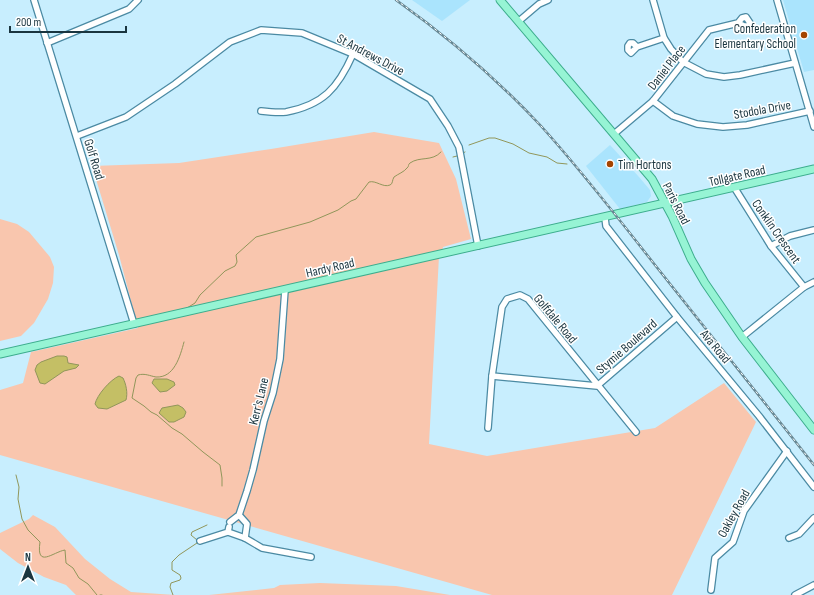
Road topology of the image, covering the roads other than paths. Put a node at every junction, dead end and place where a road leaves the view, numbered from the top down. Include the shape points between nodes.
1 (34, 0) edge
2 (138, 0) edge
3 (500, 0) edge
4 (548, 0) edge
5 (653, 0) edge
6 (777, 0) edge
7 (519, 20) junction
8 (738, 23) dead end
9 (664, 38) junction
10 (47, 43) junction
11 (637, 47) dead end
12 (353, 54) junction
13 (683, 62) junction
14 (795, 63) junction
15 (653, 101) junction
16 (261, 111) dead end
17 (810, 112) junction
18 (814, 127) edge
19 (614, 134) junction
20 (77, 136) junction
21 (814, 169) edge
22 (734, 187) junction
23 (665, 203) junction
24 (605, 218) junction
25 (814, 230) edge
26 (478, 246) junction
27 (771, 246) junction
28 (814, 282) edge
29 (804, 287) junction
30 (285, 290) junction
31 (677, 317) junction
32 (134, 324) junction
33 (742, 336) junction
34 (0, 354) edge
35 (492, 376) junction
36 (597, 386) junction
37 (488, 428) dead end
38 (814, 430) edge
39 (636, 432) dead end
40 (786, 451) junction
41 (814, 486) edge
42 (239, 515) junction
43 (814, 518) edge
44 (229, 527) junction
45 (245, 538) junction
46 (789, 538) dead end
47 (200, 541) dead end
48 (310, 557) dead end
49 (814, 585) edge
50 (711, 590) dead end
51 (795, 595) edge

1 - 10 street, Golf Road
2 - 10 street via 129,9
3 - 7 main road, Paris Road
4 - 7 street
5 - 9 street
6 - 14 street
7 - 19 main road, Paris Road
8 - 13 street, Daniel Place via 709,30
9 - 11 street
9 - 13 street
10 - 20 street, Golf Road
12 - 16 street via 336,86 315,103 285,112
12 - 20 street, St Andrews Drive via 302,33 261,30 230,42 126,117
12 - 26 street, St Andrews Drive via 430,100 448,126 459,148
13 - 14 street via 706,74 724,77
13 - 15 street, Daniel Place
14 - 17 street
15 - 17 street, Stodola Drive via 673,116 697,124 723,127 747,125
15 - 19 street, Daniel Place
17 - 18 street
19 - 23 main road, Paris Road via 652,179
20 - 32 street, Golf Road
21 - 22 main road, Tollgate Road
22 - 23 main road, Tollgate Road
22 - 27 street, Conklin Crescent
23 - 24 main road, Hardy Road
23 - 33 main road, Paris Road via 691,259
24 - 26 main road, Hardy Road
24 - 31 street, Ava Road via 606,226
25 - 27 street via 790,236
26 - 30 main road, Hardy Road
27 - 29 street, Conklin Crescent
28 - 29 street
29 - 33 street
30 - 32 main road, Hardy Road
30 - 42 street, Kerr's Lane via 280,359 253,470
31 - 36 street, Stymie Boulevard
31 - 40 street, Ava Road
32 - 34 main road, Hardy Road
33 - 38 main road, Paris Road
35 - 36 street, Stymie Boulevard
35 - 36 street, Golfdale Road via 502,307 507,299 520,295 528,299
35 - 37 street, Golfdale Road
36 - 39 street, Golfdale Road
40 - 41 street, Ava Road
40 - 50 street, Oakley Road via 744,511 733,542 715,558
42 - 44 street
42 - 45 street via 247,524
43 - 46 street via 799,534
44 - 45 street
44 - 47 street
45 - 48 street via 262,548
49 - 51 street

